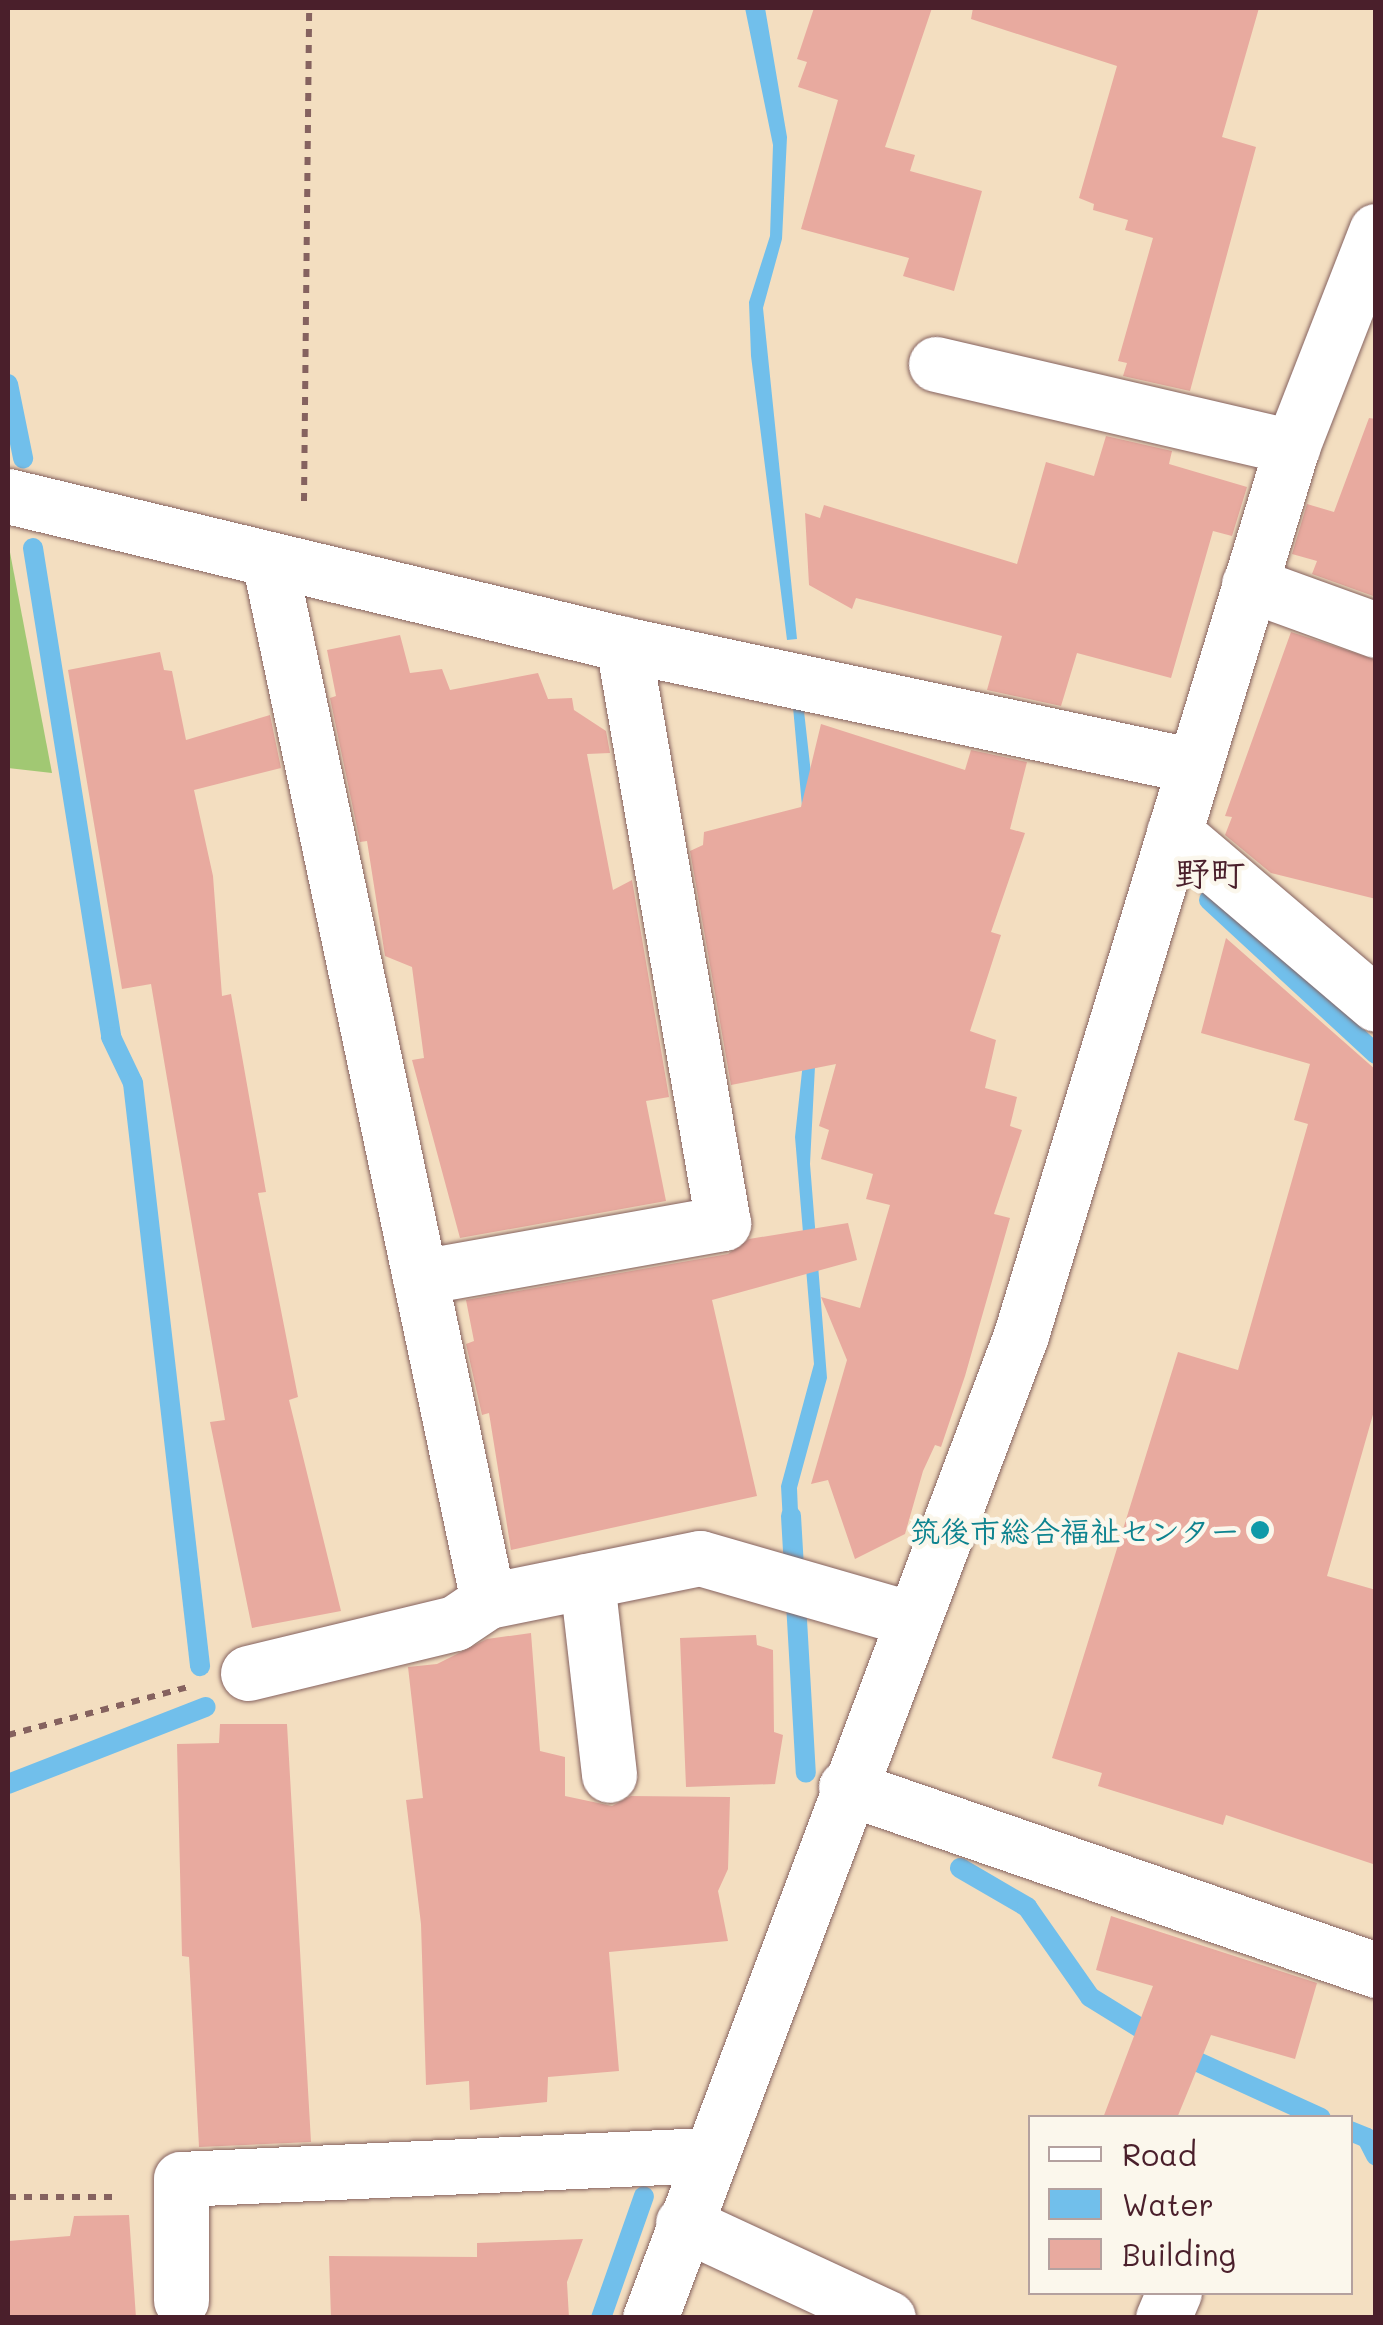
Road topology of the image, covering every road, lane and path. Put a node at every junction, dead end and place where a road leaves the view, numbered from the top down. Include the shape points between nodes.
1 (308, 8) edge
2 (1376, 231) edge
3 (936, 364) dead end
4 (1292, 447) junction
5 (8, 496) edge
6 (285, 564) junction
7 (1249, 584) junction
8 (1376, 630) edge
9 (623, 644) junction
10 (1194, 766) junction
11 (1174, 832) junction
12 (1376, 1004) edge
13 (420, 1278) junction
14 (587, 1581) junction
15 (488, 1601) junction
16 (911, 1619) junction
17 (248, 1673) joint
18 (8, 1735) edge
19 (608, 1775) dead end
20 (846, 1787) junction
21 (1376, 1970) edge
22 (708, 2155) junction
23 (180, 2196) junction
24 (8, 2197) edge
25 (683, 2223) junction
26 (1173, 2295) edge
27 (181, 2300) dead end
28 (650, 2318) edge
29 (888, 2318) edge
30 (1162, 2318) edge

1 - 6 path via 311,298
2 - 4 street
3 - 4 street
4 - 7 street
5 - 6 street
6 - 9 street
6 - 13 street
7 - 8 street
7 - 10 street
9 - 10 street
9 - 13 street via 723,1223
10 - 11 street
11 - 12 street
11 - 16 street via 1020,1335
13 - 15 street
14 - 15 street
14 - 16 street via 700,1558
14 - 19 street
15 - 17 street via 454,1623
16 - 20 street
17 - 18 path
20 - 21 street
20 - 22 street
22 - 23 street via 181,2178
22 - 25 street
23 - 24 path
23 - 27 street
25 - 28 street
25 - 29 street
26 - 30 street

